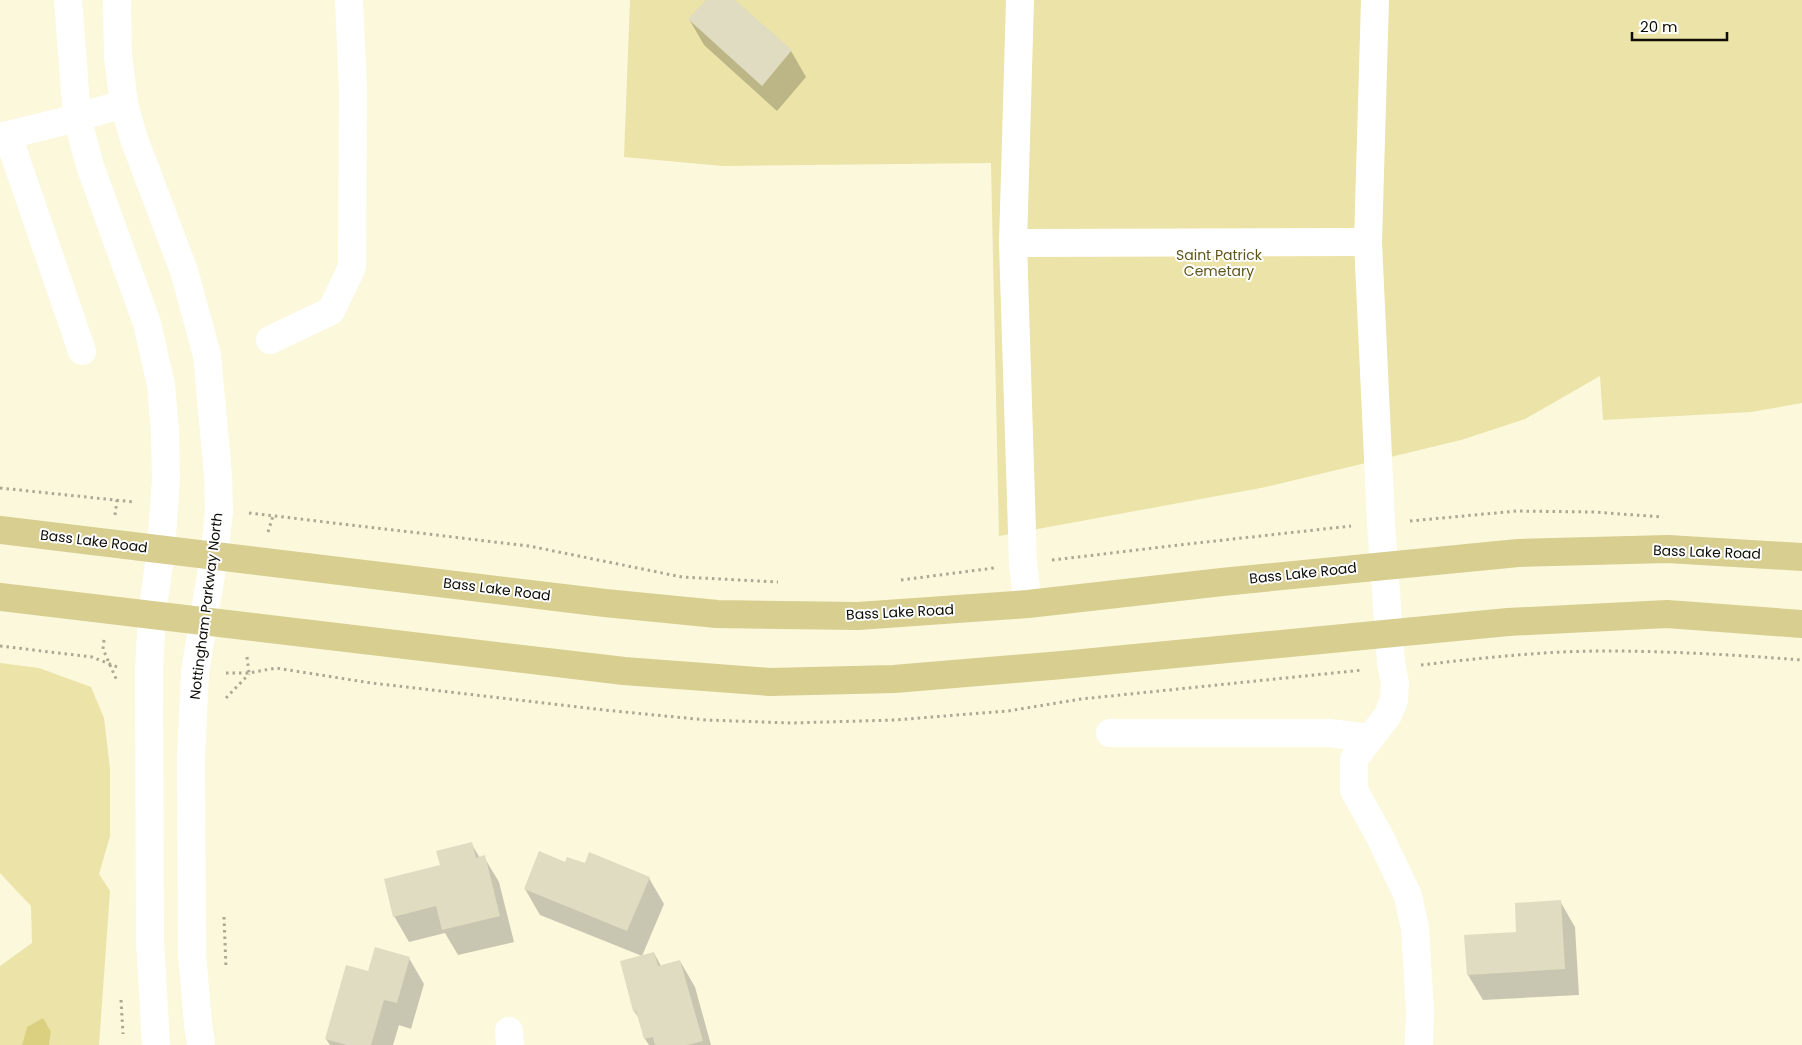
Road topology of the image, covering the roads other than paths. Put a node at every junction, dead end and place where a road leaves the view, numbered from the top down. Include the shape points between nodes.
1 (68, 0) edge
2 (117, 0) edge
3 (349, 0) edge
4 (1020, 0) edge
5 (1375, 0) edge
6 (124, 104) junction
7 (77, 117) junction
8 (4, 136) edge
9 (1368, 242) junction
10 (1013, 243) junction
11 (270, 340) dead end
12 (82, 351) dead end
13 (0, 530) edge
14 (161, 549) junction
15 (214, 556) junction
16 (1802, 557) edge
17 (1385, 565) junction
18 (0, 597) edge
19 (1028, 604) junction
20 (152, 615) junction
21 (204, 622) junction
22 (1802, 624) edge
23 (1389, 633) junction
24 (1110, 733) dead end
25 (1370, 738) junction
26 (156, 1045) edge
27 (201, 1045) edge
28 (1419, 1045) edge

1 - 7 street
2 - 6 street, Nottingham Parkway North via 118,56
3 - 11 street via 353,90 352,267 331,311
4 - 10 street
5 - 9 street
6 - 7 street
6 - 15 street, Nottingham Parkway North via 139,154 184,271 207,354 218,475 219,512
7 - 8 street
7 - 14 street via 90,166 148,323 161,385 166,480
8 - 12 street
9 - 10 street
9 - 17 street
10 - 19 street via 1023,564
13 - 14 main road, Bass Lake Road
14 - 15 main road, Bass Lake Road
14 - 20 street
15 - 19 main road, Bass Lake Road via 718,614 858,616
15 - 21 street, Nottingham Parkway North
16 - 17 main road, Bass Lake Road via 1668,549 1518,553
17 - 19 main road, Bass Lake Road
17 - 23 street
18 - 20 main road
20 - 21 main road
20 - 26 street via 149,670 150,940
21 - 23 main road via 624,671 770,682 894,679
21 - 27 street, Nottingham Parkway North via 195,672 191,758 192,954
22 - 23 main road via 1667,614 1508,622
23 - 25 street via 1394,700 1388,715
24 - 25 street via 1329,733
25 - 28 street via 1354,760 1354,790 1408,896 1415,928

